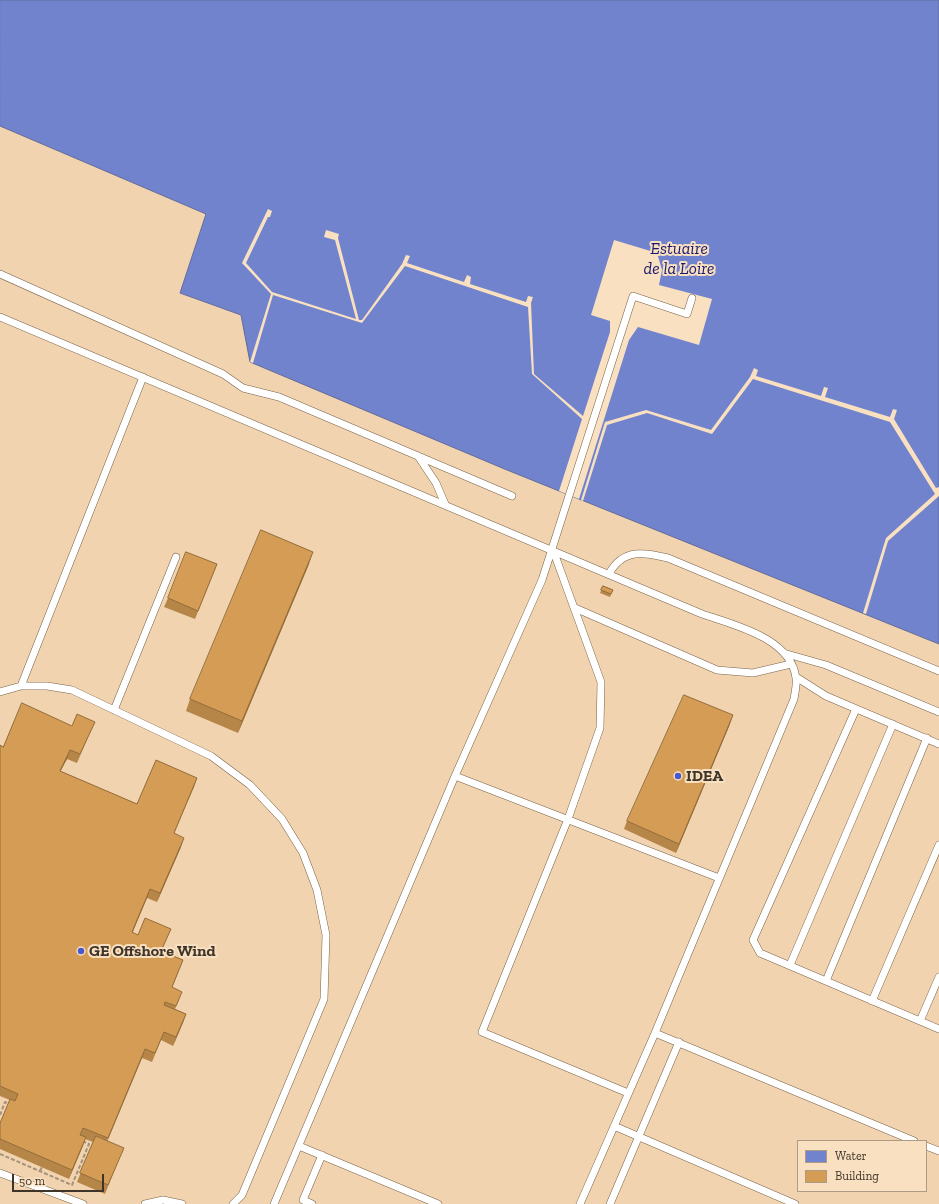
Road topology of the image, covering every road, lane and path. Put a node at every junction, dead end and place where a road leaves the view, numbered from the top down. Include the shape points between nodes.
1 (0, 274) edge
2 (692, 298) dead end
3 (0, 317) edge
4 (143, 377) junction
5 (418, 456) junction
6 (512, 496) dead end
7 (445, 504) junction
8 (552, 550) junction
9 (176, 557) dead end
10 (609, 574) junction
11 (575, 608) junction
12 (787, 654) junction
13 (791, 664) junction
14 (939, 671) edge
15 (796, 678) junction
16 (21, 686) junction
17 (0, 692) edge
18 (856, 709) junction
19 (114, 710) junction
20 (939, 712) edge
21 (893, 724) junction
22 (927, 738) junction
23 (939, 744) edge
24 (455, 776) junction
25 (568, 819) junction
26 (939, 845) edge
27 (719, 878) junction
28 (790, 966) junction
29 (939, 977) edge
30 (826, 981) junction
31 (872, 1000) junction
32 (920, 1021) junction
33 (939, 1029) edge
34 (655, 1033) junction
35 (679, 1042) junction
36 (628, 1093) junction
37 (14, 1105) edge
38 (0, 1115) edge
39 (614, 1126) junction
40 (639, 1137) junction
41 (78, 1140) edge
42 (912, 1140) edge
43 (299, 1146) junction
44 (927, 1146) edge
45 (939, 1151) edge
46 (0, 1154) edge
47 (322, 1155) junction
48 (82, 1161) junction
49 (85, 1162) edge
50 (42, 1167) edge
51 (40, 1171) junction
52 (0, 1173) edge
53 (83, 1204) edge
54 (145, 1204) edge
55 (182, 1204) edge
56 (233, 1204) edge
57 (274, 1204) edge
58 (312, 1204) edge
59 (438, 1204) edge
60 (580, 1204) edge
61 (610, 1204) edge
62 (795, 1204) edge

1 - 5 lane via 203,365 243,388 279,397
2 - 8 lane via 687,314 633,296
3 - 4 lane
4 - 7 lane
4 - 16 lane
5 - 6 lane
5 - 7 lane via 436,483
7 - 8 lane
8 - 10 lane
8 - 11 lane
8 - 24 lane via 542,580
9 - 19 lane
10 - 12 lane via 702,614 758,633
10 - 14 lane via 614,564 627,556 644,552 668,558
11 - 13 lane via 717,670 753,673
11 - 25 lane via 601,682 600,728
12 - 13 lane
12 - 20 lane via 826,665
13 - 15 lane
15 - 18 lane via 826,696
15 - 27 lane via 794,699
16 - 17 lane
16 - 19 lane via 47,686 72,690
18 - 21 lane
18 - 28 lane via 753,940 760,953
19 - 56 lane via 211,756 250,785 282,819 303,853 317,890 326,935 324,999 242,1195
21 - 22 lane
21 - 28 lane
22 - 23 lane
22 - 30 lane
24 - 25 lane
24 - 43 lane
25 - 27 lane
25 - 36 lane via 482,1032
26 - 31 lane
27 - 34 lane
28 - 30 lane
29 - 32 lane
30 - 31 lane
31 - 32 lane
32 - 33 lane
34 - 35 lane
34 - 36 lane
35 - 40 lane
35 - 42 lane
36 - 39 lane
37 - 38 path via 5,1102
39 - 40 lane
39 - 60 lane
40 - 61 lane
40 - 62 lane
41 - 48 path via 89,1144
43 - 47 lane
43 - 57 lane
44 - 45 lane
46 - 51 path
47 - 58 lane via 303,1200
47 - 59 lane
48 - 49 path
48 - 51 path via 72,1184
50 - 51 path
52 - 53 lane
54 - 55 lane via 163,1200

